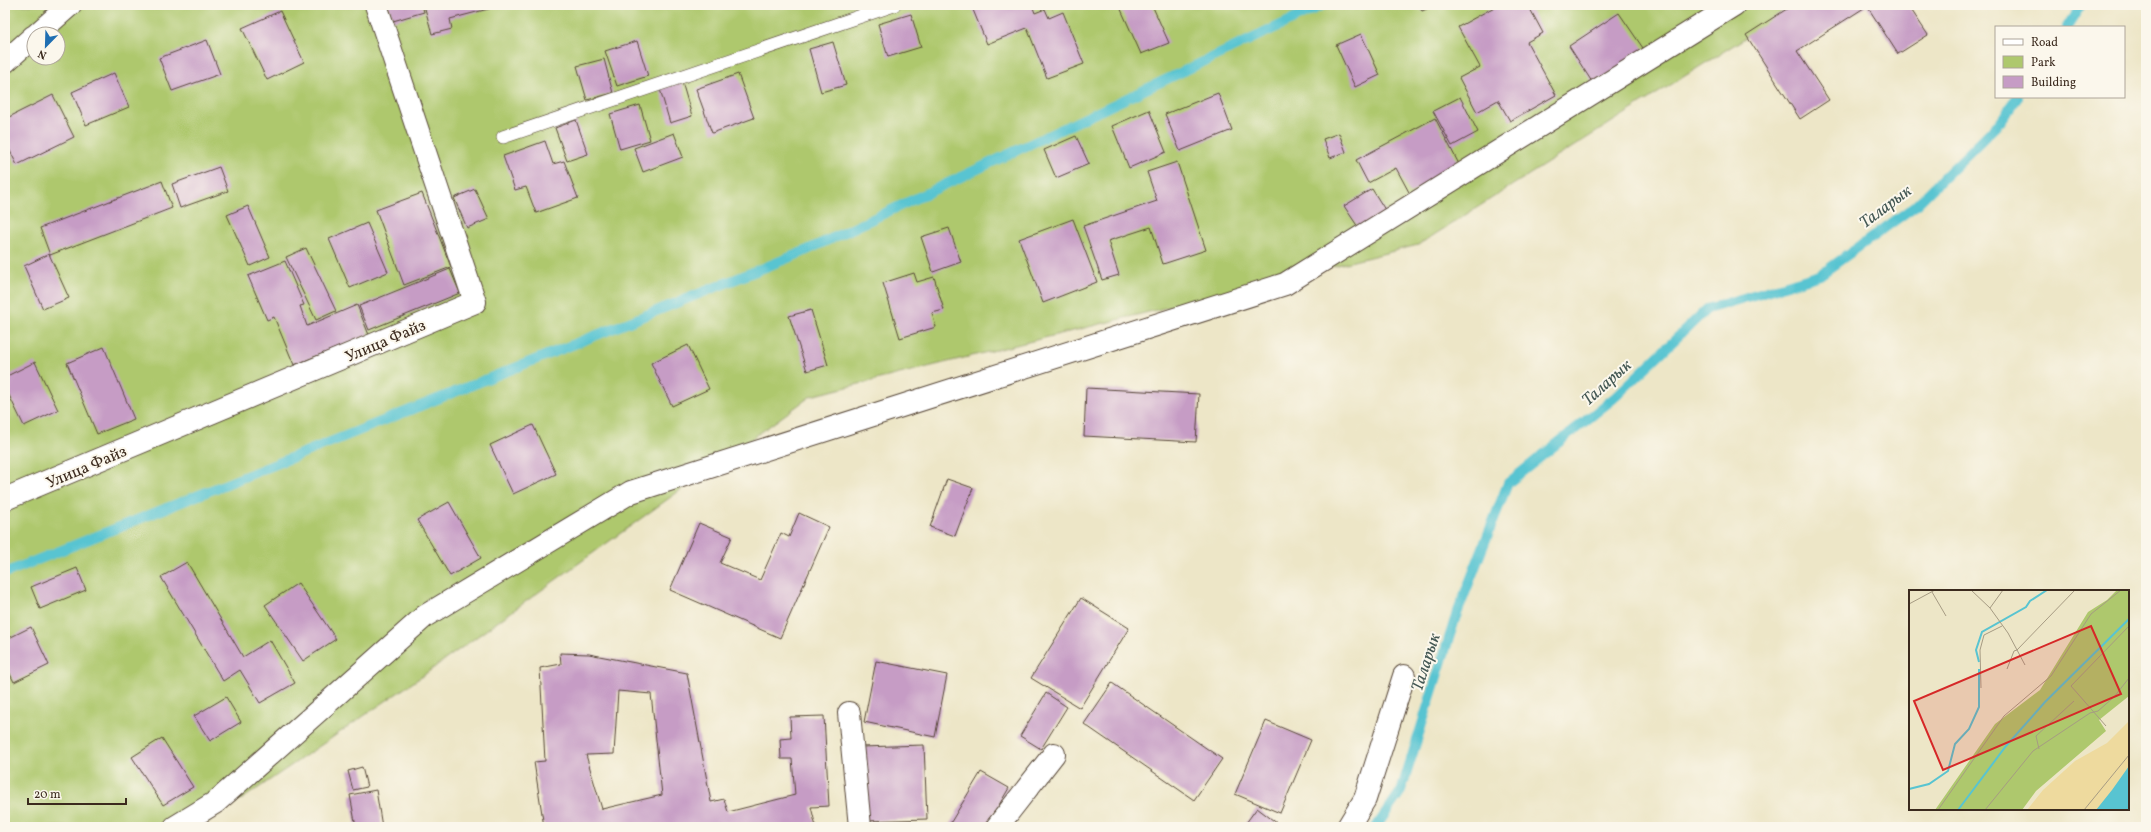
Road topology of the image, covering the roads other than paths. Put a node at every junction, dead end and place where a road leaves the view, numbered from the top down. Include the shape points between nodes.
1 (70, 5) edge
2 (376, 5) edge
3 (894, 5) edge
4 (1734, 5) edge
5 (46, 26) edge
6 (26, 43) edge
7 (5, 62) edge
8 (504, 137) dead end
9 (5, 499) edge
10 (1404, 676) dead end
11 (849, 713) dead end
12 (1054, 754) dead end
13 (175, 827) edge
14 (860, 827) edge
15 (997, 827) edge
16 (1348, 827) edge

1 - 5 street
2 - 9 street, Улица Файз via 475,302
3 - 8 lane
4 - 13 street via 1285,284 631,492 424,616 216,802
6 - 7 street
10 - 16 street via 1365,799
11 - 14 street
12 - 15 street

